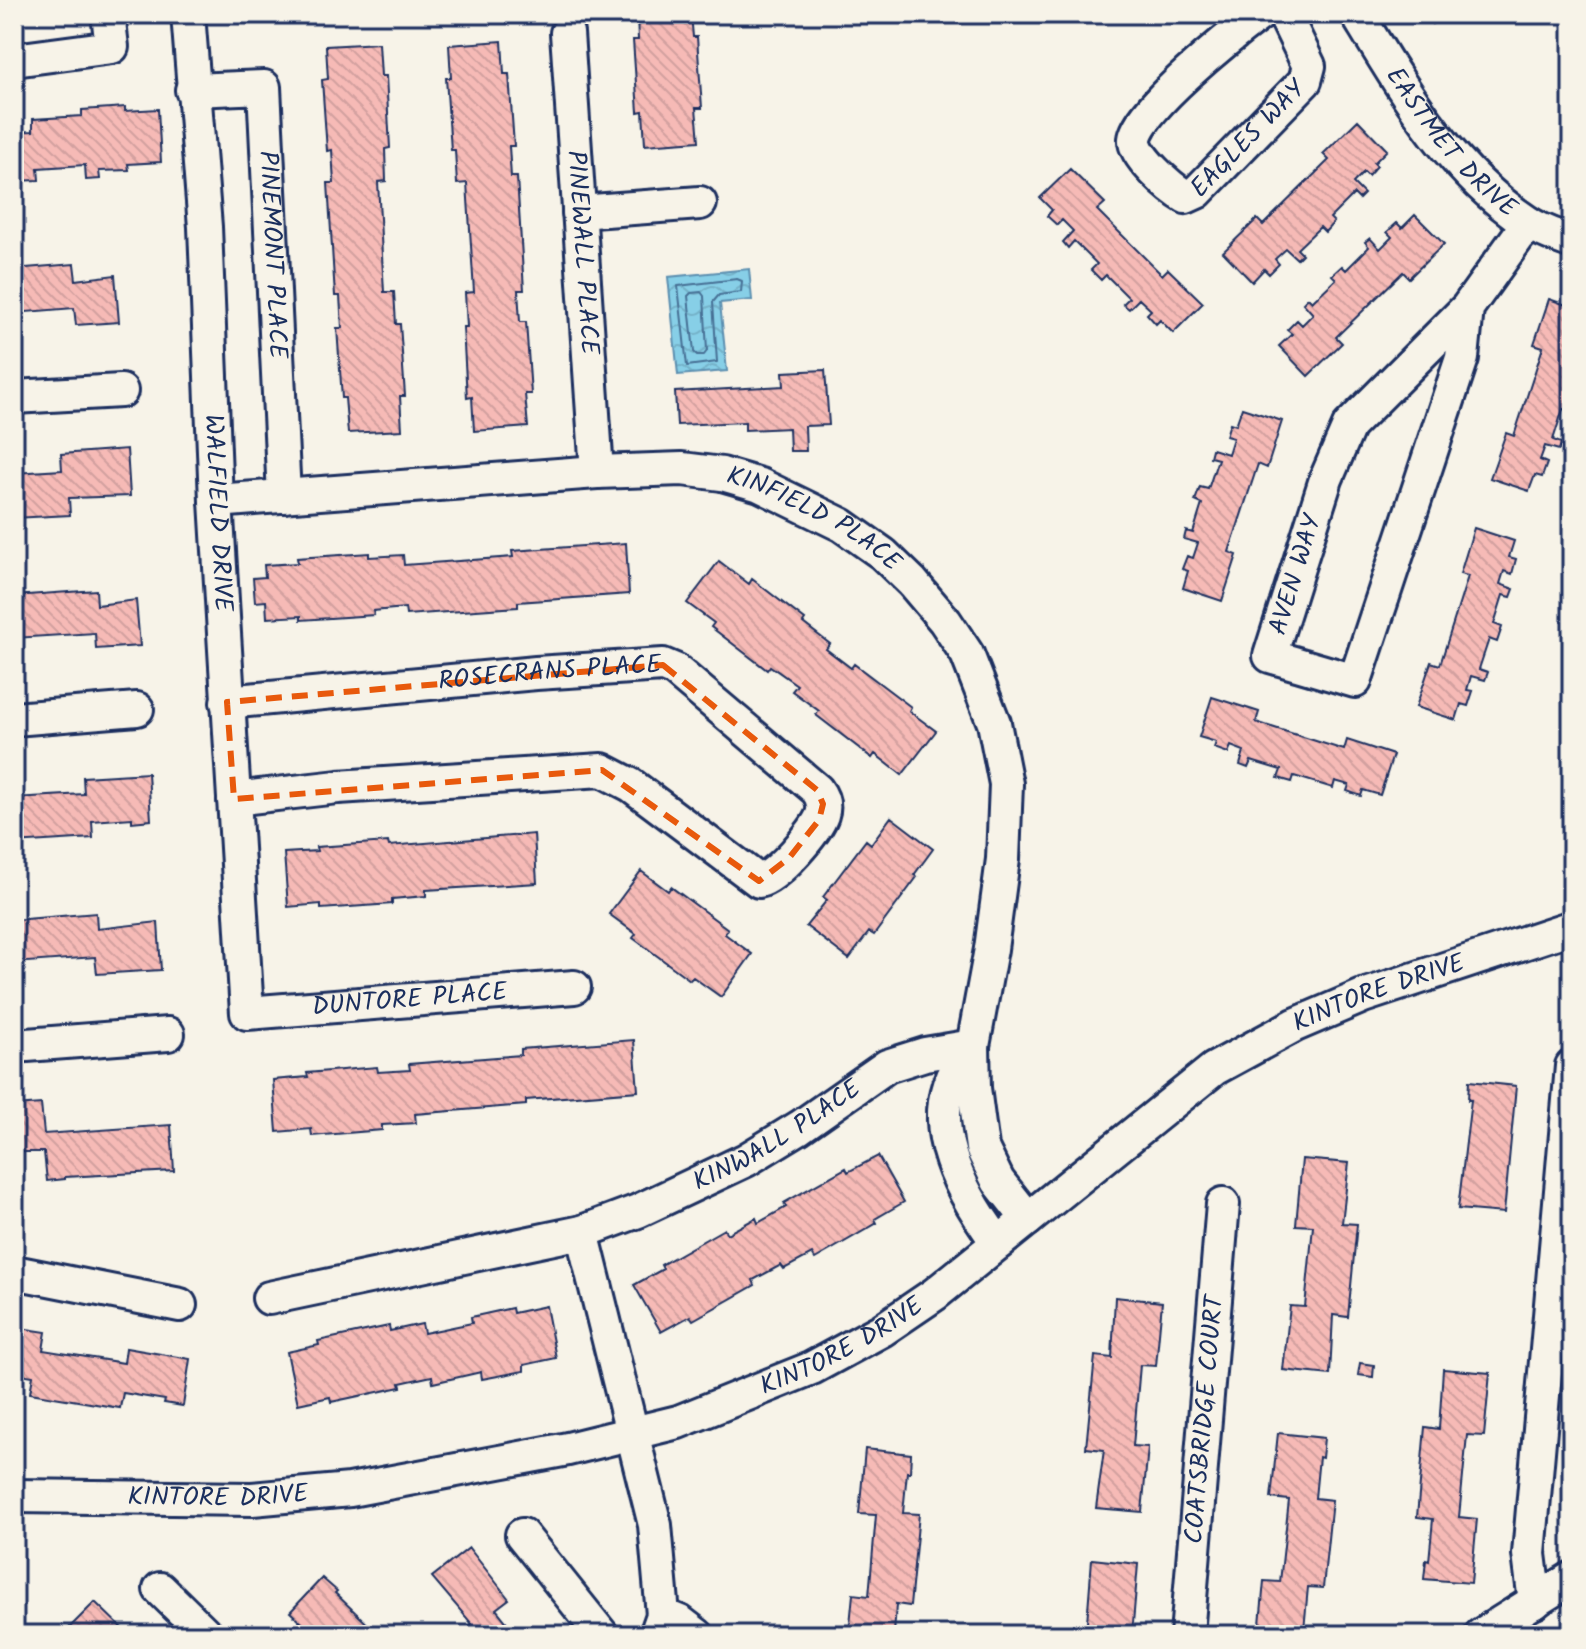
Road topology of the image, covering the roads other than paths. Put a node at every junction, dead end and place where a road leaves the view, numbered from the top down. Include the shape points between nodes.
1 (108, 14) edge
2 (188, 14) edge
3 (1260, 14) edge
4 (1284, 14) edge
5 (1357, 14) edge
6 (567, 33) dead end
7 (14, 60) edge
8 (192, 90) junction
9 (700, 203) dead end
10 (579, 212) junction
11 (1528, 223) junction
12 (1572, 242) edge
13 (1467, 308) junction
14 (121, 391) dead end
15 (14, 397) edge
16 (597, 472) junction
17 (284, 496) junction
18 (216, 501) junction
19 (227, 702) junction
20 (137, 709) dead end
21 (14, 719) edge
22 (234, 799) junction
23 (1572, 927) edge
24 (574, 987) dead end
25 (247, 1013) joint
26 (168, 1034) dead end
27 (14, 1046) edge
28 (973, 1046) junction
29 (1572, 1066) edge
30 (1223, 1204) dead end
31 (1028, 1219) junction
32 (582, 1232) junction
33 (998, 1243) junction
34 (14, 1272) edge
35 (269, 1298) dead end
36 (180, 1305) dead end
37 (634, 1433) junction
38 (14, 1496) edge
39 (522, 1535) dead end
40 (1572, 1578) edge
41 (160, 1589) dead end
42 (1535, 1602) junction
43 (660, 1625) edge
44 (207, 1635) edge
45 (602, 1635) edge
46 (697, 1635) edge
47 (1187, 1635) edge
48 (1481, 1635) edge

1 - 7 street via 112,47
2 - 8 street, WALFIELD DRIVE
3 - 4 street, EAGLES WAY via 1141,120 1134,140 1137,153 1186,197 1197,192 1305,81 1309,66
5 - 11 street, EASTMET DRIVE via 1440,141
6 - 10 street, PINEWALL PLACE
8 - 17 street, PINEMONT PLACE via 264,87
8 - 18 street, WALFIELD DRIVE via 205,227
9 - 10 street
10 - 16 street, PINEWALL PLACE
11 - 12 street, EASTMET DRIVE
11 - 13 street, AVEN WAY
13 - 13 street, AVEN WAY via 1349,426 1326,479 1270,656 1355,681 1462,358
14 - 15 street
16 - 17 street, KINFIELD PLACE
16 - 28 street, KINFIELD PLACE via 682,469 722,474 807,506 883,554 929,602 967,654 994,723 1006,784 1003,859
17 - 18 street, KINFIELD PLACE
18 - 19 street, WALFIELD DRIVE
19 - 22 street, WALFIELD DRIVE
19 - 22 street, ROSECRANS PLACE via 663,665 817,790 823,804 819,820 797,848 778,870 759,881 631,785 602,770
20 - 21 street
22 - 25 street, WALFIELD DRIVE
23 - 31 street, KINTORE DRIVE via 1363,996 1295,1025 1214,1069
24 - 25 street, DUNTORE PLACE
26 - 27 street
28 - 31 street, KINFIELD PLACE via 982,1148 998,1181
28 - 32 street, KINWALL PLACE via 887,1066 746,1160
28 - 33 street, KINFIELD PLACE via 952,1076 945,1103 946,1133 959,1183
29 - 42 street via 1529,1554
30 - 47 street, COATSBRIDGE COURT
31 - 33 street, KINTORE DRIVE
32 - 35 street, KINWALL PLACE
32 - 37 street
33 - 37 street, KINTORE DRIVE via 882,1330 812,1368 678,1422
34 - 36 street
37 - 38 street, KINTORE DRIVE via 350,1490 252,1499
37 - 43 street via 655,1525
39 - 45 street
40 - 42 street
41 - 44 street
42 - 48 street
43 - 46 street via 680,1622

